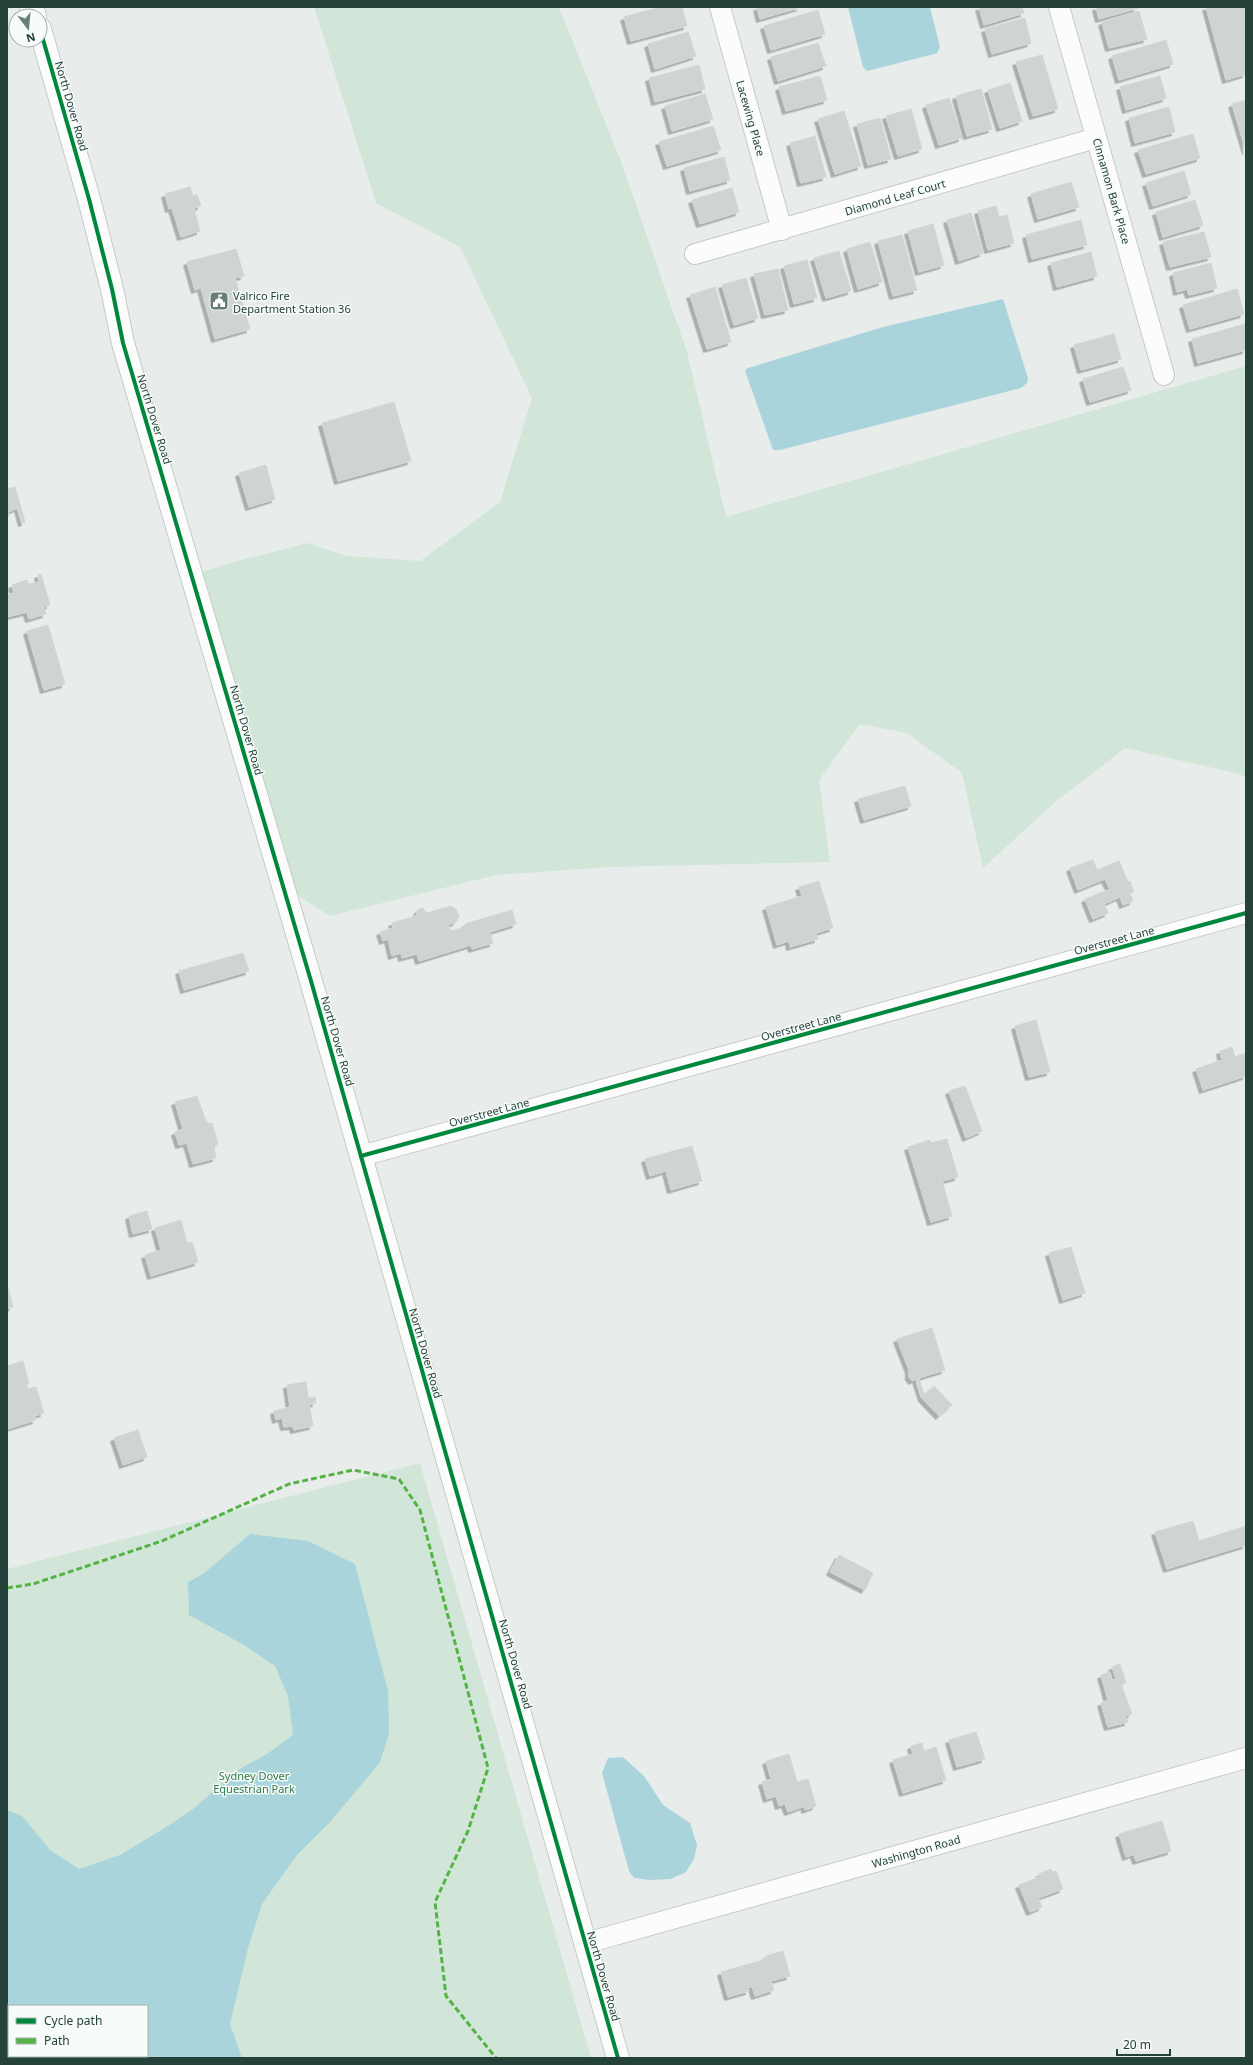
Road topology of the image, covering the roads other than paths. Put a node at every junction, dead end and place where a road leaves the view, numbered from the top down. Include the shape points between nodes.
1 (720, 7) edge
2 (1059, 7) edge
3 (45, 48) edge
4 (1096, 138) junction
5 (782, 230) junction
6 (695, 254) dead end
7 (1164, 375) dead end
8 (1246, 913) edge
9 (361, 1156) junction
10 (1246, 1758) edge
11 (586, 1943) junction
12 (618, 2058) edge

1 - 5 street, Lacewing Place
2 - 4 street, Cinnamon Bark Place
3 - 9 street, North Dover Road via 89,199 112,289 122,343 312,982
4 - 5 street, Diamond Leaf Court
4 - 7 street, Cinnamon Bark Place
5 - 6 street, Diamond Leaf Court
8 - 9 street, Overstreet Lane
9 - 11 street, North Dover Road
10 - 11 street, Washington Road
11 - 12 street, North Dover Road

